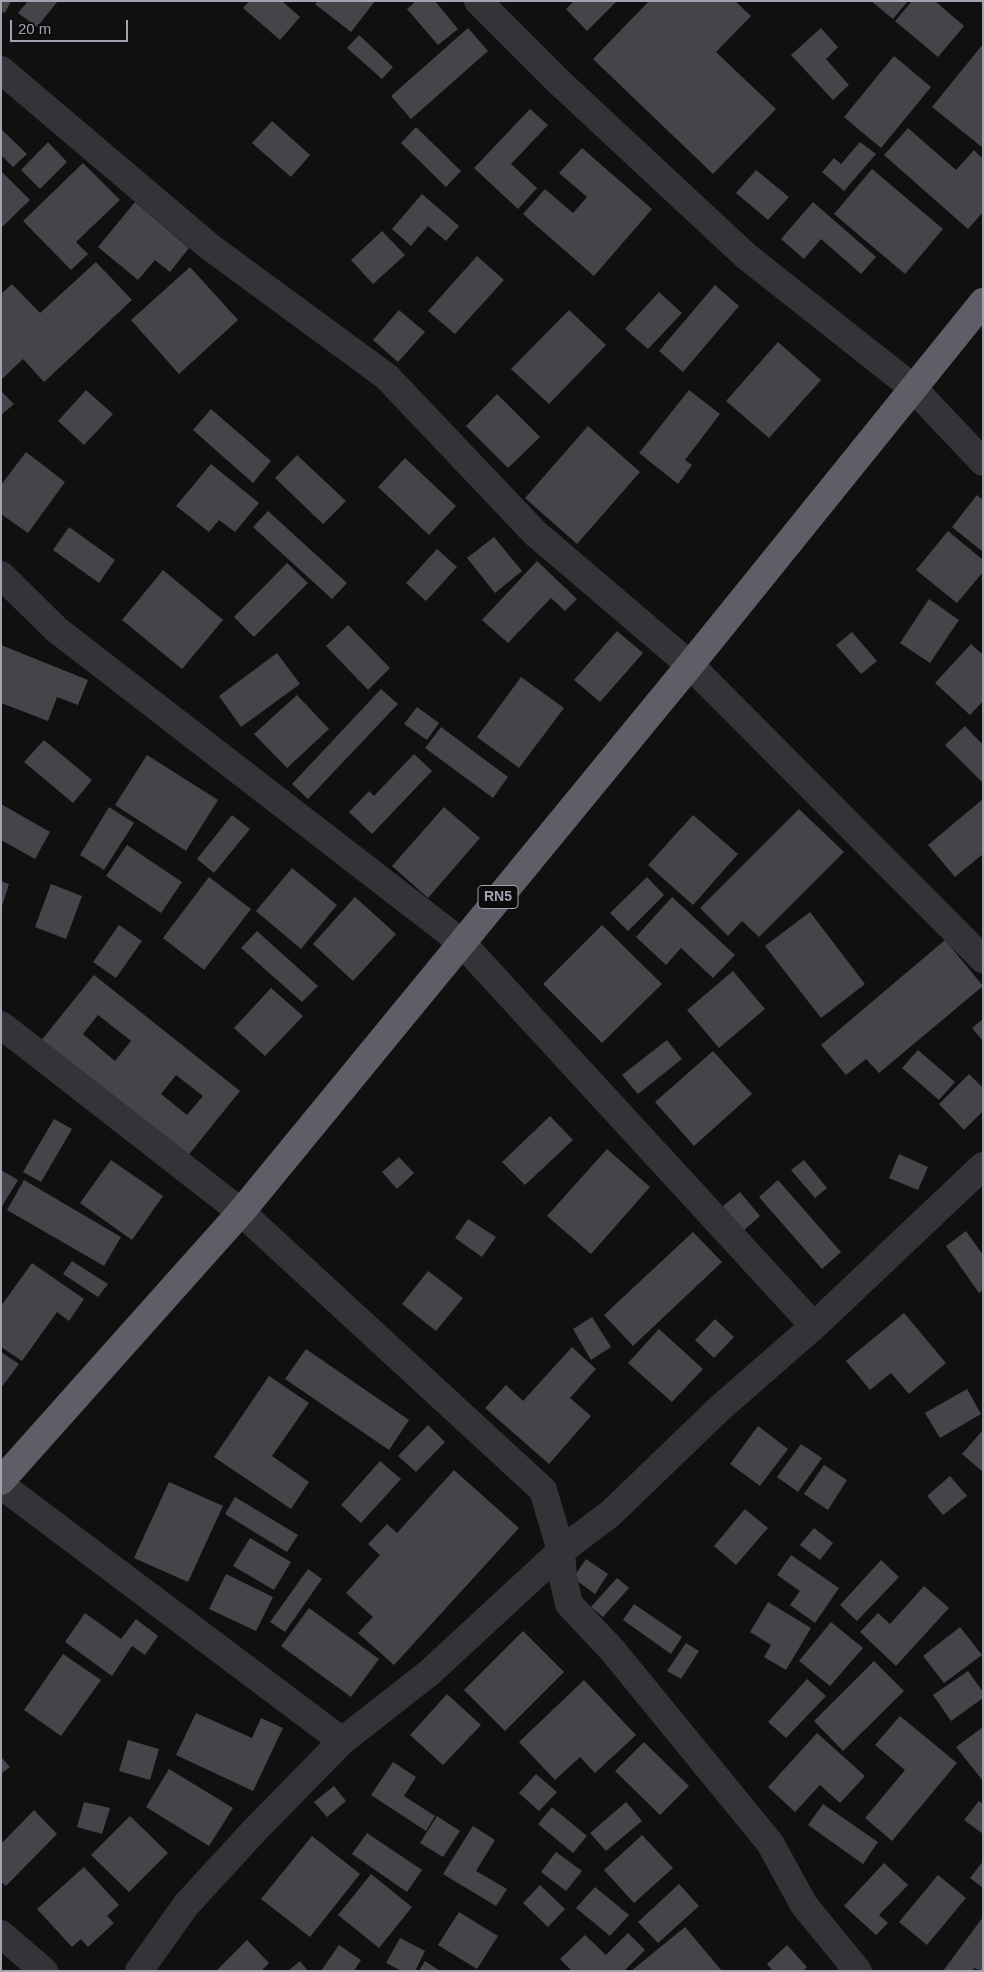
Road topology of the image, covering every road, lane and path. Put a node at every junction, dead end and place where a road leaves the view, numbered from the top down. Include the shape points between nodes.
1 (478, 1) edge
2 (1, 70) edge
3 (983, 302) edge
4 (912, 387) junction
5 (983, 462) edge
6 (1, 575) edge
7 (690, 665) junction
8 (461, 942) junction
9 (983, 959) edge
10 (1, 1025) edge
11 (983, 1166) edge
12 (241, 1212) junction
13 (814, 1326) junction
14 (1, 1480) edge
15 (1, 1485) edge
16 (561, 1551) junction
17 (342, 1741) junction
18 (1, 1934) edge
19 (44, 1971) edge
20 (139, 1971) edge
21 (858, 1971) edge

1 - 4 street via 558,81 746,256
2 - 7 street via 210,247 386,377 535,533
3 - 4 highway, RN5
4 - 5 street
4 - 7 highway, RN5
6 - 8 street via 57,630
7 - 8 highway, RN5
7 - 9 street
8 - 12 highway, RN5
8 - 13 street
10 - 12 street
11 - 13 street
12 - 14 highway, RN5
12 - 16 street via 542,1490
13 - 16 street via 720,1408 611,1513
15 - 17 street
16 - 17 street via 429,1673
16 - 21 street via 569,1604 612,1651 770,1843 804,1905
17 - 20 street via 186,1905
18 - 19 street

